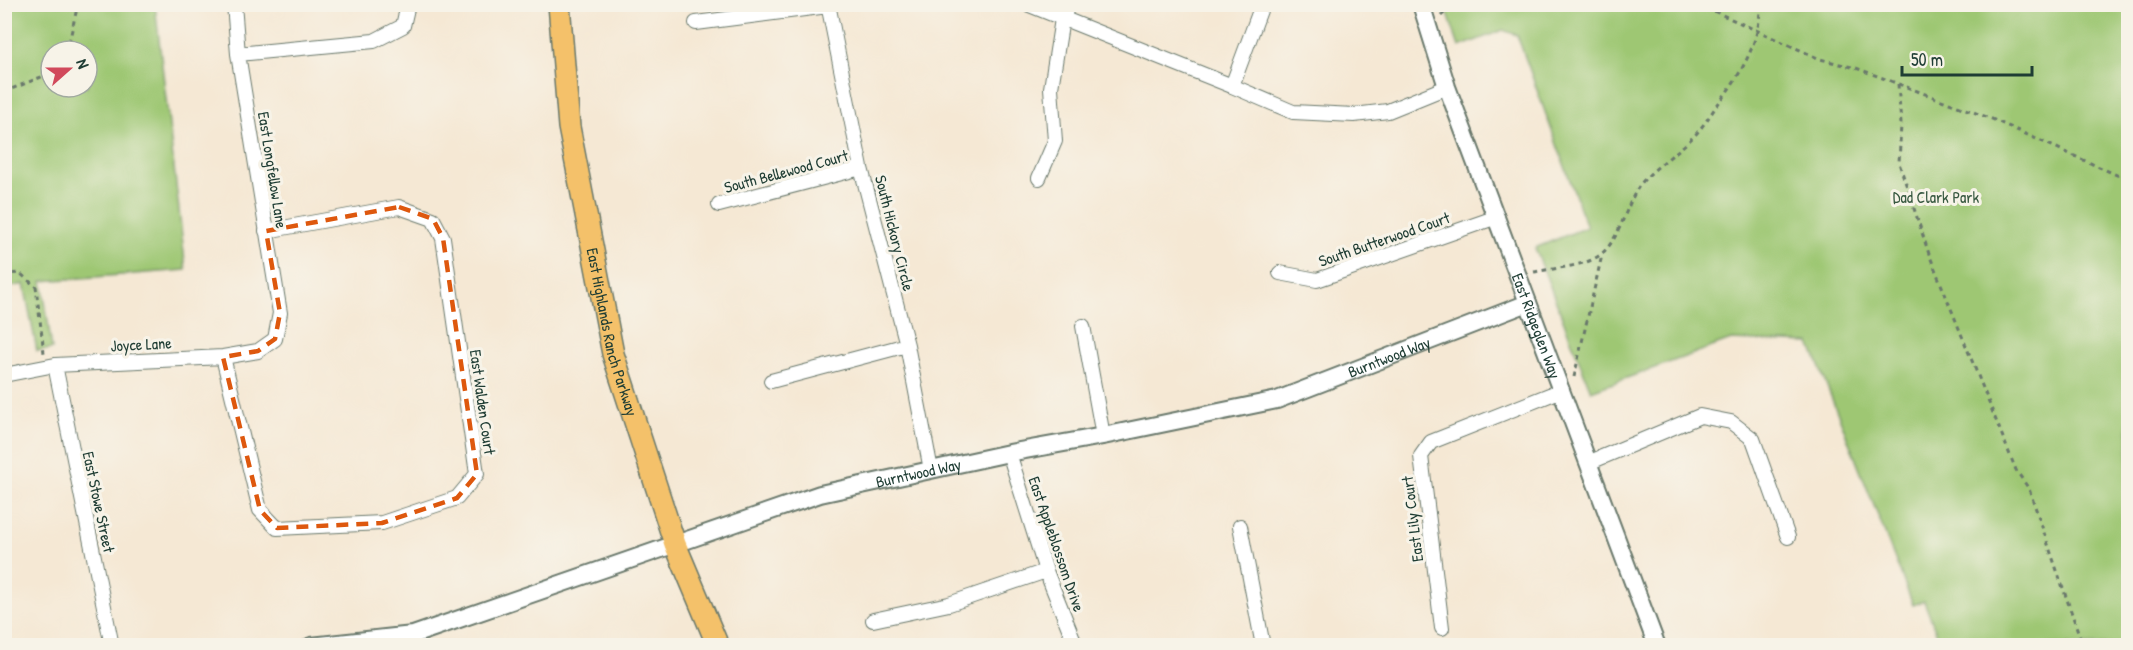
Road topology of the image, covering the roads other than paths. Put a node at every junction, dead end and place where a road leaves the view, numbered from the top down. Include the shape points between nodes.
1 (234, 4) edge
2 (408, 4) edge
3 (559, 4) edge
4 (1027, 4) edge
5 (1069, 4) edge
6 (1422, 4) edge
7 (828, 5) edge
8 (1262, 5) edge
9 (1062, 19) junction
10 (696, 23) dead end
11 (238, 54) junction
12 (1232, 86) junction
13 (1447, 87) junction
14 (861, 168) junction
15 (1039, 178) dead end
16 (719, 206) dead end
17 (1497, 217) junction
18 (266, 231) junction
19 (1280, 273) dead end
20 (1528, 303) junction
21 (1083, 326) dead end
22 (275, 339) joint
23 (907, 345) junction
24 (223, 357) junction
25 (50, 366) junction
26 (4, 375) edge
27 (771, 381) dead end
28 (1562, 390) junction
29 (1103, 436) junction
30 (1010, 453) junction
31 (1588, 463) junction
32 (931, 470) junction
33 (1240, 526) dead end
34 (1788, 537) dead end
35 (675, 543) junction
36 (1046, 571) junction
37 (873, 620) dead end
38 (1442, 628) dead end
39 (112, 645) edge
40 (311, 645) edge
41 (718, 645) edge
42 (1076, 645) edge
43 (1263, 645) edge
44 (1657, 645) edge

1 - 11 street, East Longfellow Lane
2 - 11 street via 403,26 374,41
3 - 35 main road, East Highlands Ranch Parkway via 569,127 613,354
4 - 9 street
5 - 9 street
6 - 13 street, East Ridgeglen Way
7 - 10 street
7 - 14 street, South Hickory Circle
8 - 12 street
9 - 12 street
9 - 15 street via 1051,88 1055,141
11 - 18 street, East Longfellow Lane
12 - 13 street via 1293,112 1354,115 1388,111
13 - 17 street, East Ridgeglen Way
14 - 16 street, South Bellewood Court
14 - 23 street, South Hickory Circle
17 - 19 street, South Butterwood Court via 1317,280
17 - 20 street, East Ridgeglen Way
18 - 22 street, East Longfellow Lane via 280,313
18 - 24 street, East Walden Court via 399,207 433,219 443,238 477,474 457,498 382,523 278,528 260,510
20 - 28 street, East Ridgeglen Way
20 - 29 street, Burntwood Way via 1277,400
21 - 29 street
22 - 24 street, Joyce Lane via 258,351
23 - 27 street
23 - 32 street, South Hickory Circle
24 - 25 street, Joyce Lane
25 - 26 street, Joyce Lane
25 - 39 street, East Stowe Street
28 - 31 street, East Ridgeglen Way
28 - 38 street, East Lily Court via 1431,442 1421,456
29 - 30 street, Burntwood Way
30 - 32 street, Burntwood Way
30 - 36 street, East Appleblossom Drive
31 - 34 street via 1700,416 1731,422 1753,439
31 - 44 street, East Ridgeglen Way
32 - 35 street, Burntwood Way via 819,494
33 - 43 street
35 - 40 street, Burntwood Way via 413,635
35 - 41 main road, East Highlands Ranch Parkway
36 - 37 street via 949,604
36 - 42 street, East Appleblossom Drive

